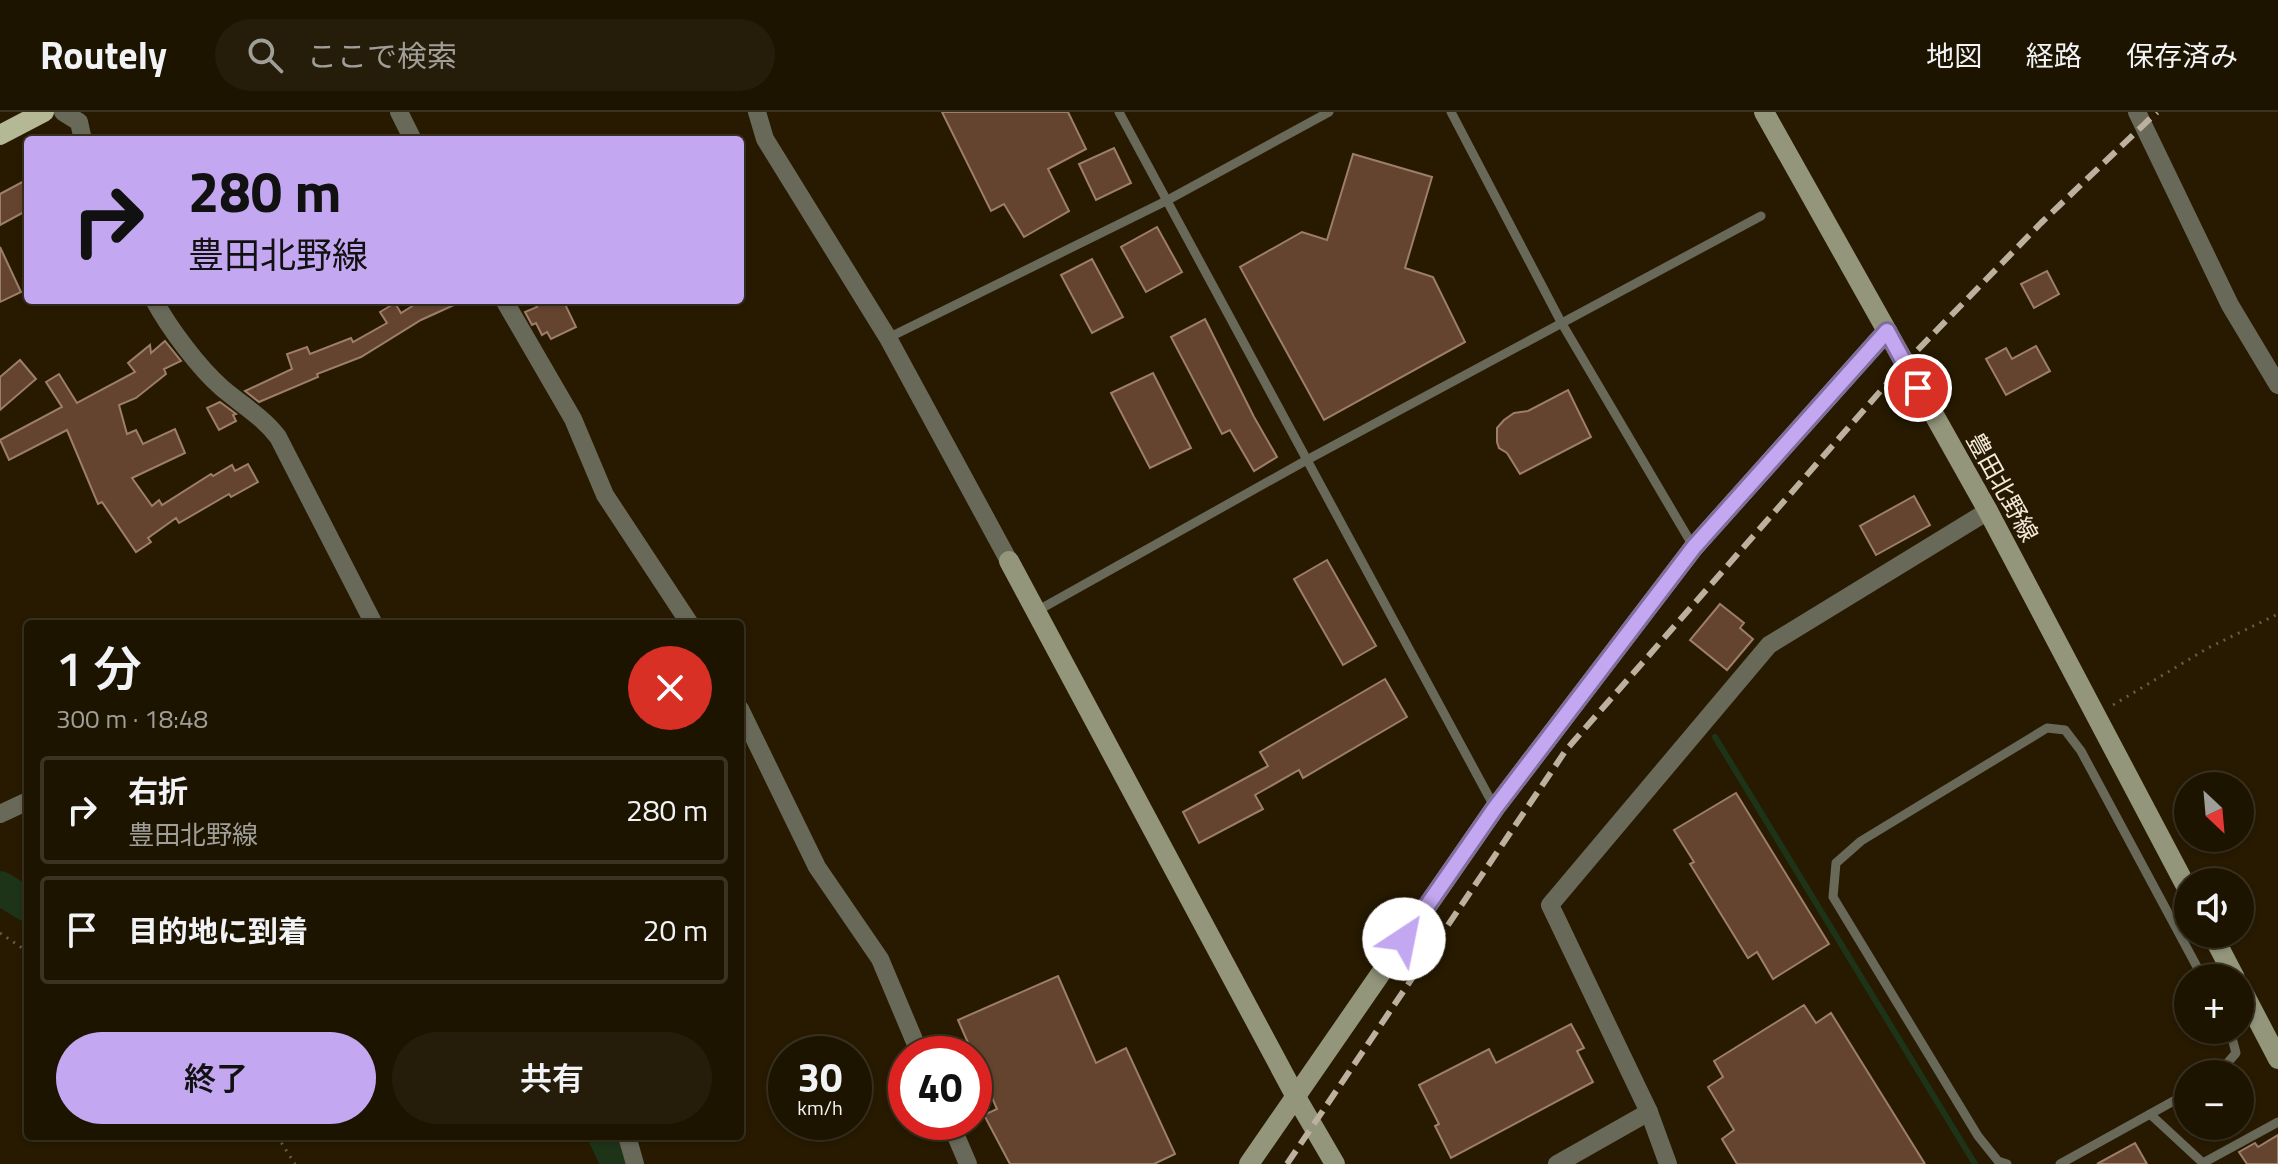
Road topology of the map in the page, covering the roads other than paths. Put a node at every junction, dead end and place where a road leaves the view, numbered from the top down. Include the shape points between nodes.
1 (44, 112) edge
2 (63, 112) edge
3 (399, 112) edge
4 (757, 112) edge
5 (1119, 112) edge
6 (1329, 112) edge
7 (1451, 112) edge
8 (1764, 112) edge
9 (2137, 112) edge
10 (0, 135) edge
11 (82, 136) edge
12 (411, 136) edge
13 (1166, 201) junction
14 (1761, 216) dead end
15 (156, 304) edge
16 (506, 304) edge
17 (1561, 322) junction
18 (1887, 331) junction
19 (888, 338) junction
20 (2278, 385) edge
21 (1305, 461) junction
22 (1988, 511) junction
23 (1694, 547) junction
24 (1009, 561) joint
25 (1035, 612) junction
26 (372, 620) edge
27 (687, 620) edge
28 (744, 717) edge
29 (24, 803) edge
30 (1495, 808) junction
31 (0, 814) edge
32 (2176, 868) edge
33 (2195, 964) edge
34 (2254, 1013) edge
35 (912, 1036) edge
36 (2278, 1059) edge
37 (1296, 1097) junction
38 (2174, 1101) edge
39 (1649, 1112) junction
40 (2150, 1114) junction
41 (2278, 1122) edge
42 (628, 1140) edge
43 (958, 1140) edge
44 (635, 1164) edge
45 (968, 1164) edge
46 (1249, 1164) edge
47 (1335, 1164) edge
48 (1557, 1164) edge
49 (1668, 1164) edge
50 (2007, 1164) edge
51 (2060, 1164) edge

1 - 10 main road
2 - 11 street via 79,122
3 - 12 street
4 - 19 street via 765,139
5 - 13 lane
6 - 13 lane
7 - 17 lane
8 - 18 street, 豊田北野線
9 - 20 street via 2230,305
13 - 19 lane
13 - 21 lane
14 - 17 lane
15 - 26 street via 221,387 267,422 278,437
16 - 27 street via 573,419 605,495
17 - 21 lane
17 - 23 lane
18 - 22 street, 豊田北野線
18 - 23 street
19 - 24 street
21 - 25 lane
21 - 30 lane
22 - 32 street, 豊田北野線
22 - 39 street via 1769,645 1550,905
23 - 30 street
24 - 25 street
25 - 37 street
28 - 35 street via 817,867 880,959
29 - 31 street
30 - 37 street
33 - 50 lane via 2065,730 2047,728 1861,841 1836,863 1833,897 1978,1136 1998,1161
34 - 36 street
37 - 46 street
37 - 47 street
38 - 40 lane
39 - 48 street
39 - 49 street
40 - 41 lane via 2203,1163
40 - 51 lane
42 - 44 street
43 - 45 street

